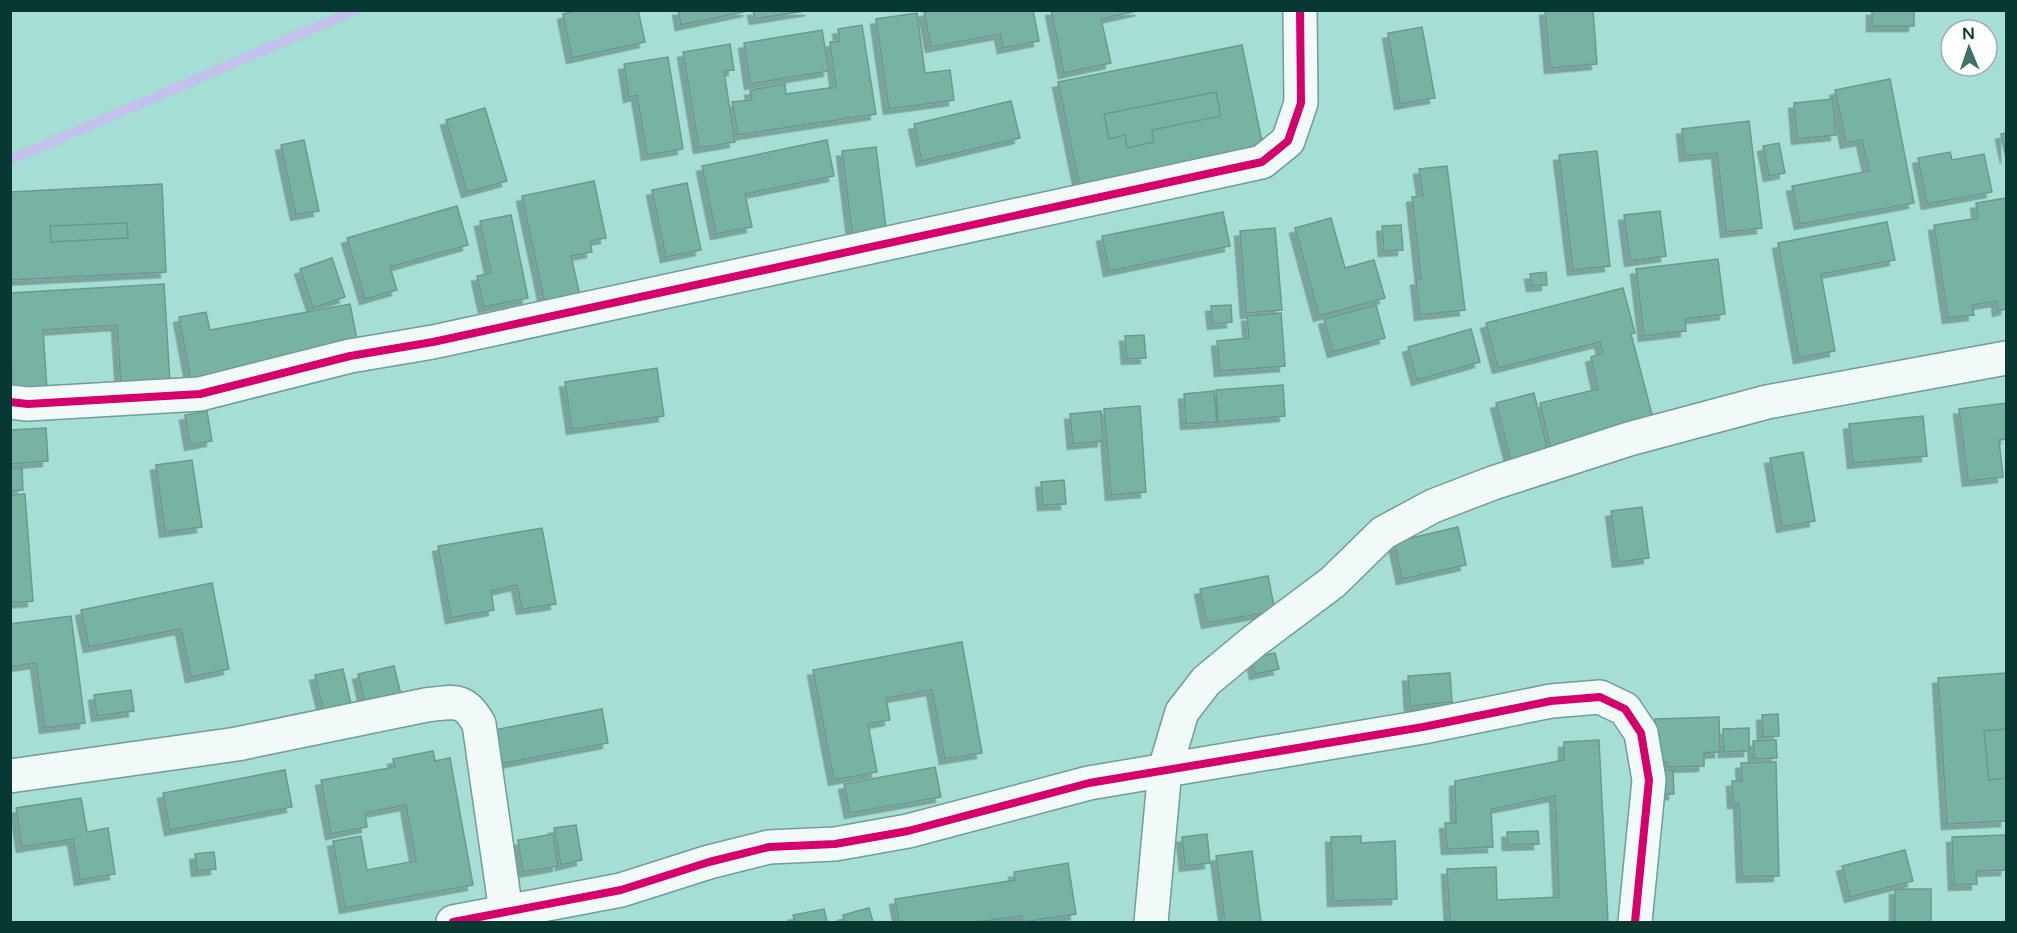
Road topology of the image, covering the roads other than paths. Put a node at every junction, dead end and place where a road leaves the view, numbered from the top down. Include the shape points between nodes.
1 (1300, 10) edge
2 (2007, 358) edge
3 (10, 402) edge
4 (1165, 769) junction
5 (10, 776) edge
6 (506, 912) junction
7 (453, 922) edge
8 (1151, 922) edge
9 (1635, 922) edge

1 - 3 street via 1301,103 1288,141 1262,162 433,342 350,356 200,394
2 - 4 street via 1767,402 1629,439 1434,506 1383,533 1333,582 1206,681 1182,712
4 - 6 street via 1089,783 909,831 835,844 770,847 621,890
4 - 8 street
4 - 9 street via 1254,757 1551,701 1600,696 1625,709 1641,733 1649,780
5 - 6 street via 237,744 456,702 470,708 479,724
6 - 7 street

